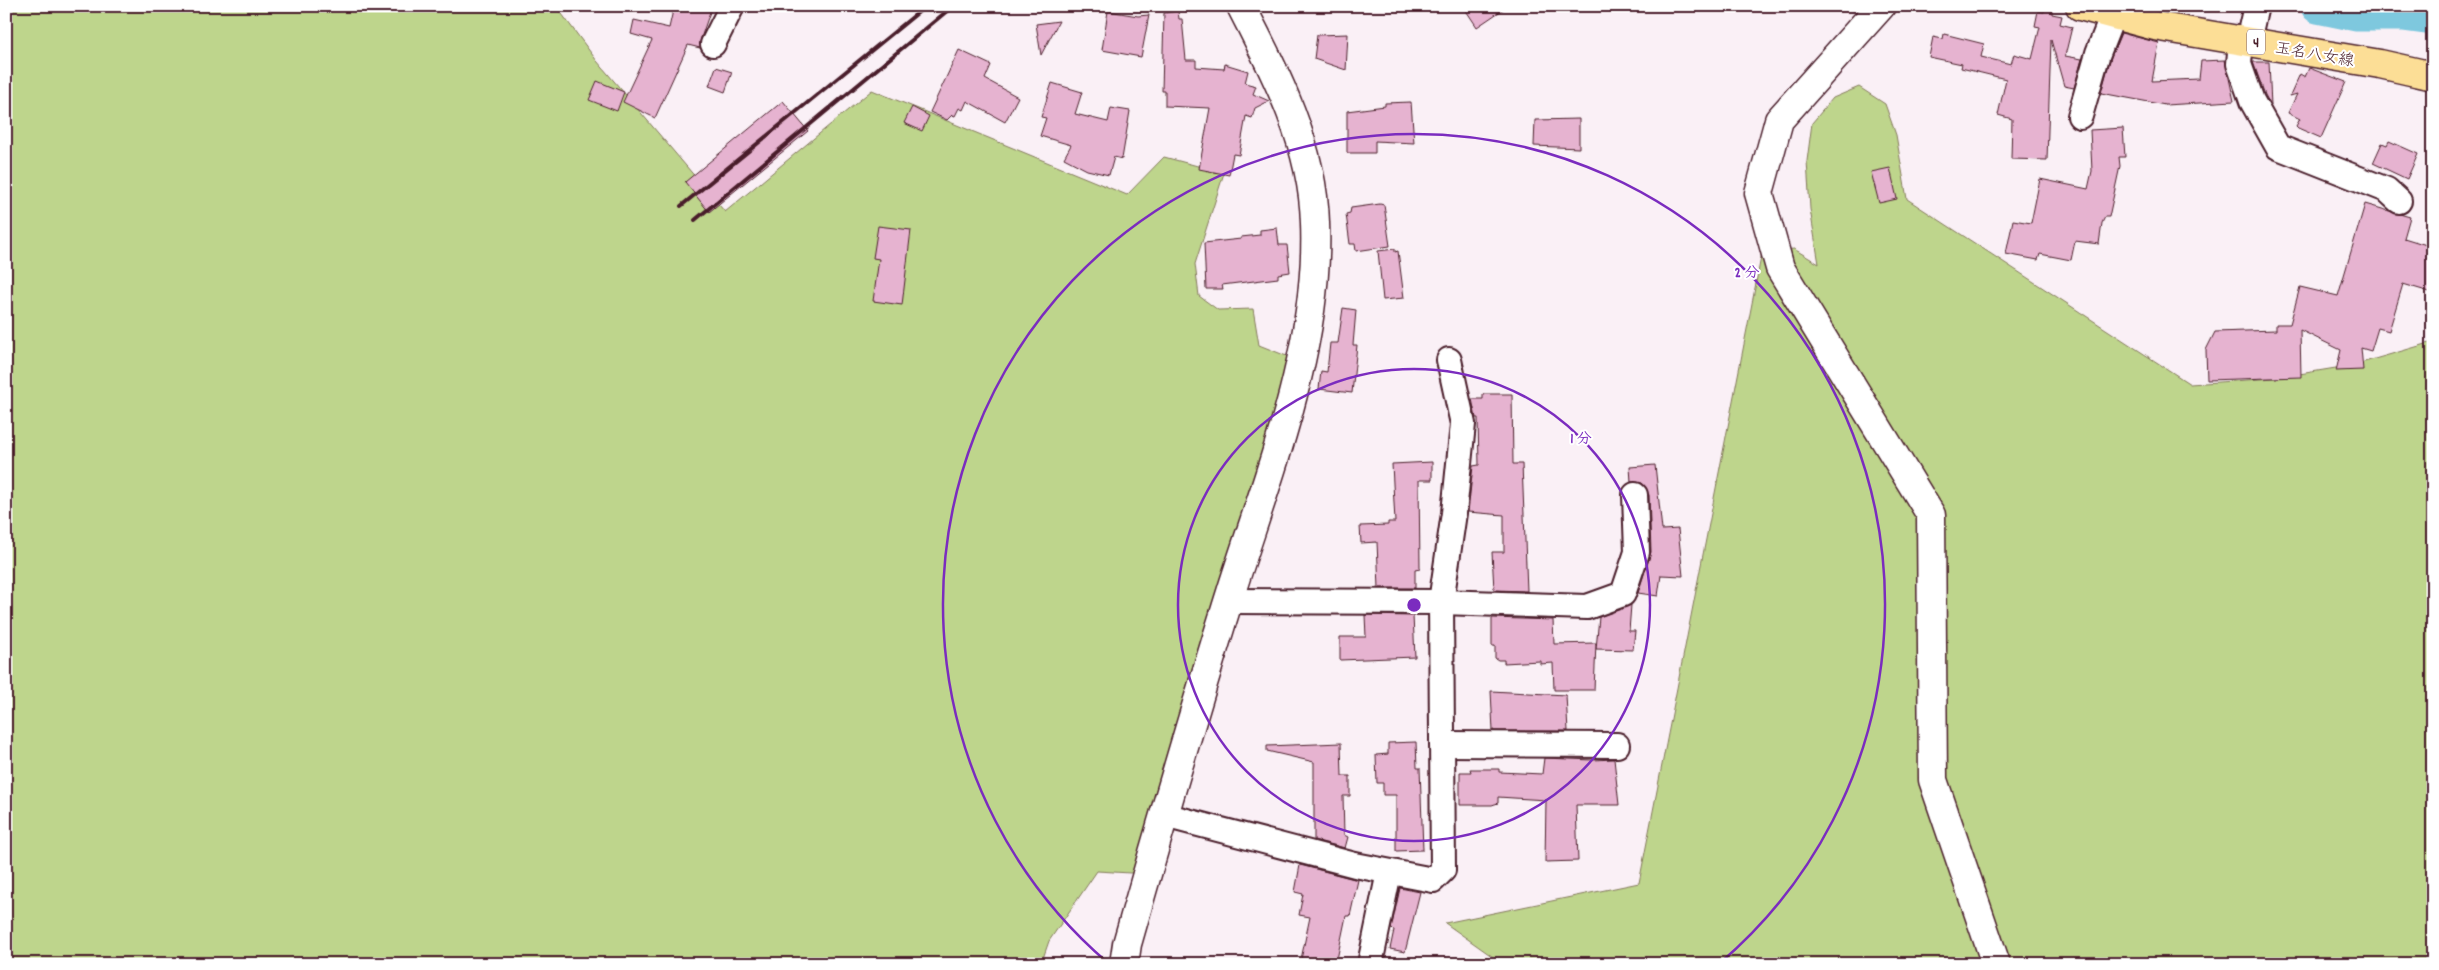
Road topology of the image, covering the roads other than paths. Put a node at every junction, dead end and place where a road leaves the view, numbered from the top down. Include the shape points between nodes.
1 (732, 6) edge
2 (1241, 6) edge
3 (1881, 6) edge
4 (2080, 6) edge
5 (2112, 15) junction
6 (2250, 27) edge
7 (713, 44) dead end
8 (2433, 76) edge
9 (2080, 116) dead end
10 (2399, 201) dead end
11 (1449, 360) dead end
12 (1635, 495) dead end
13 (1228, 601) junction
14 (1442, 602) junction
15 (1442, 744) junction
16 (1617, 745) dead end
17 (1164, 814) junction
18 (1389, 872) junction
19 (1124, 964) edge
20 (1370, 964) edge
21 (1996, 964) edge

1 - 7 street
2 - 13 street via 1280,84 1306,156 1315,221 1315,274 1306,332 1284,426
3 - 21 street via 1779,120 1759,193 1780,268 1931,515 1933,780
4 - 5 main road, 玉名八女線 / 4
5 - 6 main road, 玉名八女線 / 4 via 2155,26
5 - 9 street
6 - 8 main road, 玉名八女線 / 4
6 - 10 street via 2239,64 2252,101 2278,147 2387,190
11 - 14 street via 1463,424
12 - 14 street via 1637,552 1623,594 1587,607
13 - 14 street
13 - 17 street
14 - 15 street
15 - 16 street
15 - 18 street via 1443,870 1432,880
17 - 18 street
17 - 19 street
18 - 20 street

